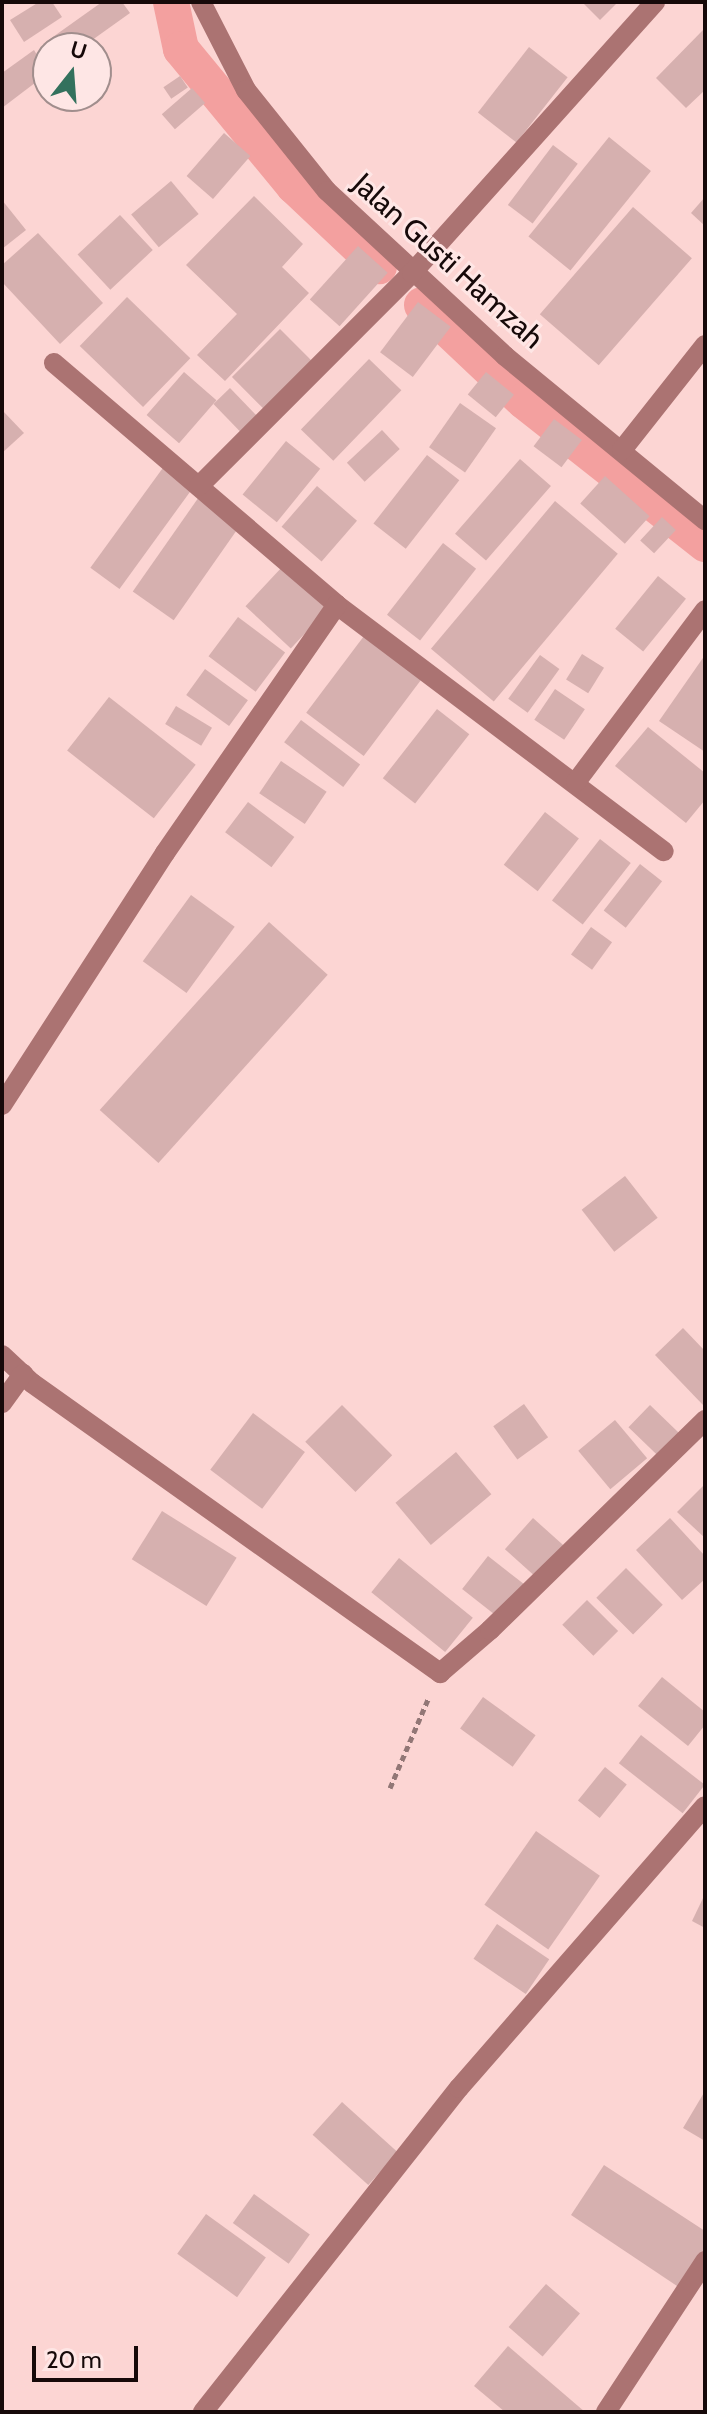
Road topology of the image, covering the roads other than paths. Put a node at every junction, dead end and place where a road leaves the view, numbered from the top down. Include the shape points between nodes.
1 (201, 2) edge
2 (655, 2) edge
3 (412, 273) junction
4 (705, 345) edge
5 (54, 363) dead end
6 (622, 450) junction
7 (199, 486) junction
8 (705, 520) edge
9 (337, 605) junction
10 (705, 610) edge
11 (576, 782) junction
12 (664, 851) dead end
13 (2, 1105) edge
14 (2, 1355) edge
15 (23, 1374) junction
16 (2, 1403) edge
17 (705, 1420) edge
18 (705, 1806) edge
19 (705, 2261) edge
20 (203, 2412) edge
21 (606, 2412) edge

1 - 3 street, Jalan Gusti Hamzah via 246,90 283,139 327,191
2 - 3 street
3 - 6 street, Jalan Gusti Hamzah
3 - 7 street
4 - 6 street
5 - 7 street
6 - 8 street, Jalan Gusti Hamzah
7 - 9 street
9 - 11 street
9 - 13 street via 165,853
10 - 11 street
11 - 12 street
14 - 15 street
15 - 16 street
15 - 17 street via 440,1673
18 - 20 street via 459,2088
19 - 21 street

